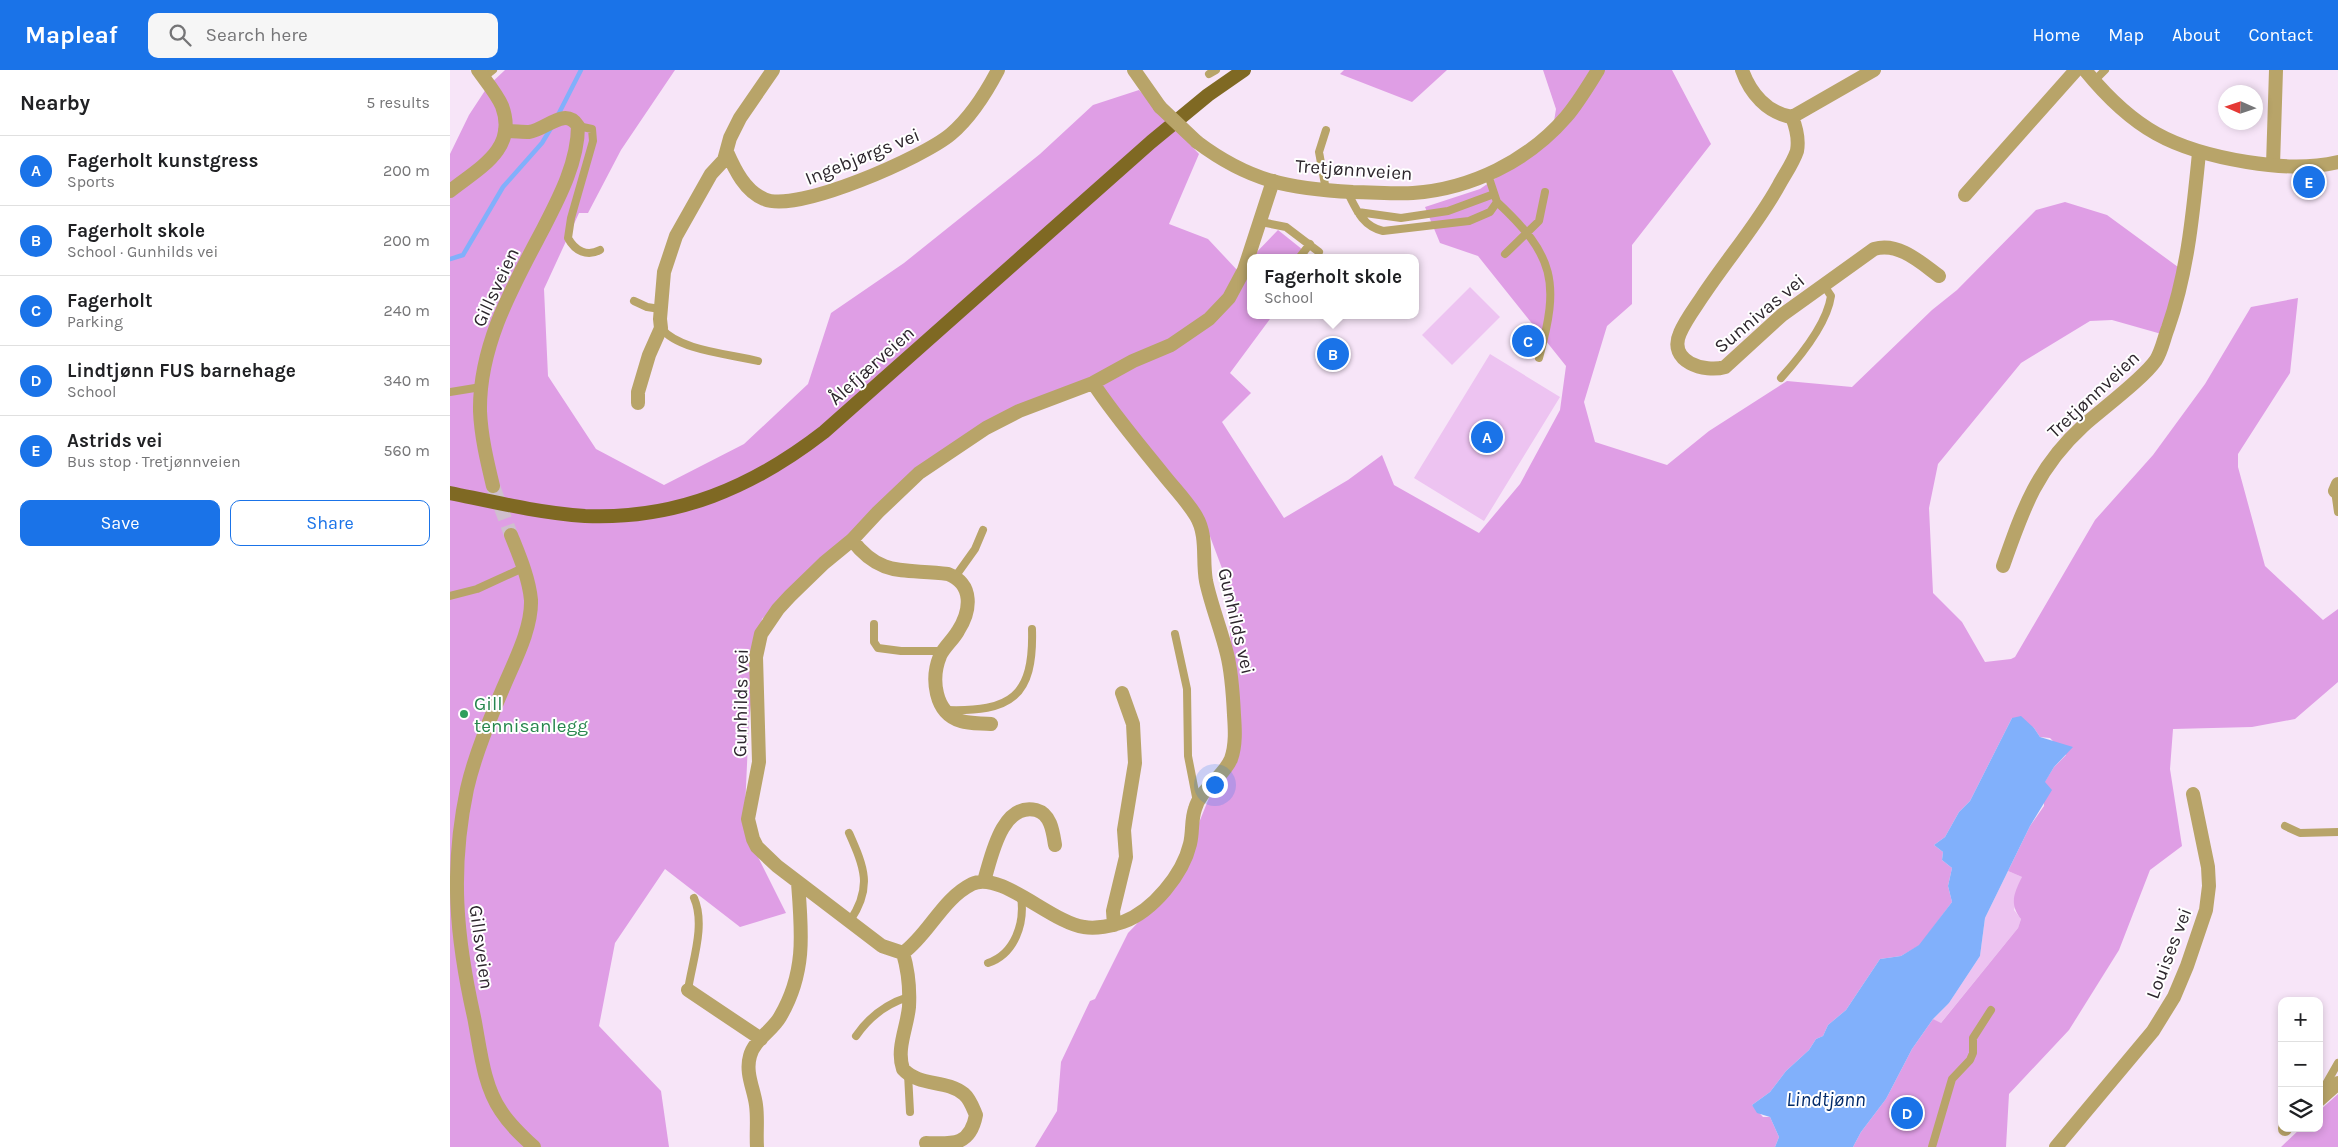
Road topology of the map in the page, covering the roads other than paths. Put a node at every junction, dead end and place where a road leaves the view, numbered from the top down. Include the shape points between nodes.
1 (773, 70) edge
2 (998, 70) edge
3 (1134, 70) edge
4 (1244, 70) edge
5 (1598, 70) edge
6 (1742, 70) edge
7 (1874, 70) edge
8 (2076, 70) edge
9 (2105, 70) edge
10 (2276, 70) edge
11 (485, 72) edge
12 (2090, 75) edge
13 (1792, 117) junction
14 (568, 121) junction
15 (1326, 130) dead end
16 (505, 131) junction
17 (727, 152) junction
18 (2199, 153) junction
19 (2338, 162) edge
20 (2273, 166) junction
21 (1488, 175) junction
22 (1273, 181) junction
23 (1326, 190) junction
24 (450, 191) edge
25 (1347, 191) junction
26 (1546, 192) dead end
27 (1965, 195) dead end
28 (1495, 198) junction
29 (1358, 212) junction
30 (1261, 222) junction
31 (1526, 233) junction
32 (1310, 244) junction
33 (600, 250) dead end
34 (1319, 252) dead end
35 (1249, 254) edge
36 (1302, 254) edge
37 (1505, 254) dead end
38 (1247, 258) edge
39 (1939, 276) dead end
40 (1823, 284) junction
41 (634, 301) dead end
42 (660, 309) junction
43 (661, 328) junction
44 (1539, 358) dead end
45 (758, 361) dead end
46 (1781, 378) dead end
47 (1093, 382) junction
48 (482, 387) junction
49 (450, 392) edge
50 (638, 403) dead end
51 (493, 486) tunnel mouth
52 (2337, 488) edge
53 (450, 492) edge
54 (2338, 512) edge
55 (983, 530) dead end
56 (512, 535) tunnel mouth
57 (852, 540) junction
58 (2003, 566) dead end
59 (523, 568) junction
60 (955, 576) junction
61 (450, 596) edge
62 (874, 624) dead end
63 (1032, 629) dead end
64 (1175, 634) dead end
65 (944, 650) junction
66 (1122, 693) dead end
67 (944, 710) junction
68 (991, 724) dead end
69 (2193, 794) dead end
70 (1197, 802) junction
71 (2285, 826) dead end
72 (2338, 832) edge
73 (849, 833) dead end
74 (1055, 845) dead end
75 (984, 881) junction
76 (798, 883) junction
77 (694, 898) dead end
78 (1021, 898) junction
79 (850, 921) junction
80 (1114, 925) junction
81 (903, 952) junction
82 (988, 963) dead end
83 (688, 990) joint
84 (908, 997) junction
85 (1991, 1010) dead end
86 (856, 1036) dead end
87 (761, 1039) junction
88 (2338, 1063) edge
89 (908, 1074) junction
90 (2338, 1083) edge
91 (2323, 1096) edge
92 (910, 1112) dead end
93 (926, 1143) dead end
94 (534, 1147) edge
95 (757, 1147) edge
96 (1932, 1147) edge
97 (2056, 1147) edge

1 - 17 street via 740,118
2 - 17 street, Ingebjørgs vei via 965,120 930,149 817,196 782,203 764,199 748,187
3 - 22 street, Tretjønnveien, bridge via 1160,107 1197,142 1251,176
4 - 53 main road, Ålefjærveien via 1151,142 824,432 753,480 688,505 616,516 558,513
5 - 21 street, Tretjønnveien via 1556,128 1523,155
6 - 13 street via 1748,86 1760,100 1772,110
7 - 13 street
8 - 27 street
9 - 12 lane
10 - 20 street
11 - 16 street via 502,106
12 - 18 street via 2146,128
13 - 40 street, Sunnivas vei via 1798,141 1792,162 1767,207 1679,334 1678,346 1682,357 1699,368 1725,367 1770,325
14 - 16 street via 531,132
14 - 33 lane via 592,129 593,141 568,238 584,253 593,254
14 - 48 street, Gillsveien via 575,149 560,196 494,329
15 - 23 lane via 1319,152
16 - 24 street via 502,146
17 - 42 street via 706,181 676,236 664,272
18 - 20 street
18 - 58 street, Tretjønnveien via 2192,229 2180,294 2158,356 2148,370 2080,428 2048,465 2026,502
19 - 20 street via 2300,167
21 - 25 street, Tretjønnveien via 1423,192
21 - 28 lane
22 - 23 street, Tretjønnveien
22 - 30 street, Gunhilds vei
23 - 25 street, Tretjønnveien
25 - 29 lane
26 - 31 lane via 1539,221
28 - 29 lane via 1448,212 1401,218
28 - 29 lane via 1490,212 1469,221 1383,231 1373,229
28 - 31 lane
30 - 32 lane via 1286,227
30 - 35 street, Gunhilds vei
31 - 37 lane
31 - 44 lane via 1542,252 1550,271 1550,322
32 - 34 lane
32 - 36 lane
38 - 47 street, Gunhilds vei via 1236,287 1199,328
39 - 40 street, Sunnivas vei via 1914,257 1894,248 1882,247 1866,253
40 - 46 lane via 1831,296 1828,309 1803,353
41 - 42 lane
42 - 43 street
43 - 45 lane via 672,338 692,346
43 - 50 street via 649,355
47 - 57 street, Gunhilds vei via 1019,411 968,439 919,473
47 - 70 street, Gunhilds vei via 1117,418 1197,517 1202,533 1206,580 1228,656 1235,732 1230,759
48 - 49 lane
48 - 51 street, Gillsveien via 482,433
52 - 54 lane
55 - 60 lane via 975,549
56 - 59 street, Gillsveien
57 - 60 street via 868,557 885,568
57 - 76 street, Gunhilds vei via 778,609 761,634 756,657 759,762 749,807 750,828 758,847
59 - 61 lane via 477,589
59 - 94 street, Gillsveien via 531,600 530,614 474,762 458,855 456,904 463,967 492,1092 501,1112
60 - 65 street via 964,586 969,603 959,630
62 - 65 lane via 874,642 878,648
63 - 67 lane via 1029,676 1016,695 997,707
64 - 70 lane, Gunhilds vei via 1187,689 1188,756
65 - 67 street via 938,666 936,692
66 - 80 street via 1133,724 1136,763 1124,830 1126,856 1112,911
67 - 68 street via 959,721
69 - 97 street, Louises vei via 2208,868 2208,886 2206,910 2188,966 2153,1031
70 - 80 street, Gunhilds vei via 1191,842 1178,870 1148,908
71 - 72 lane via 2300,833
73 - 79 lane via 865,878 860,904
74 - 75 street via 1047,818 1036,810 1023,811 1003,828
75 - 78 street, Gunhilds vei via 1005,887
75 - 81 street via 972,884 953,898 921,937
76 - 79 street, Gunhilds vei
76 - 87 street via 800,970 783,1012
77 - 83 lane via 698,907 697,934
78 - 80 street, Gunhilds vei via 1073,925
78 - 82 lane via 1023,909 1015,940 1002,956
79 - 81 street, Gunhilds vei via 882,946
81 - 84 street via 908,970
83 - 87 street
84 - 86 lane via 883,1008 866,1022
84 - 89 street via 900,1060
85 - 96 lane via 1973,1038 1970,1060 1952,1080
87 - 95 street via 750,1054 748,1069 756,1105
88 - 91 lane
89 - 92 lane
89 - 93 street via 964,1094 976,1115 972,1130 963,1139 953,1144
90 - 91 street

